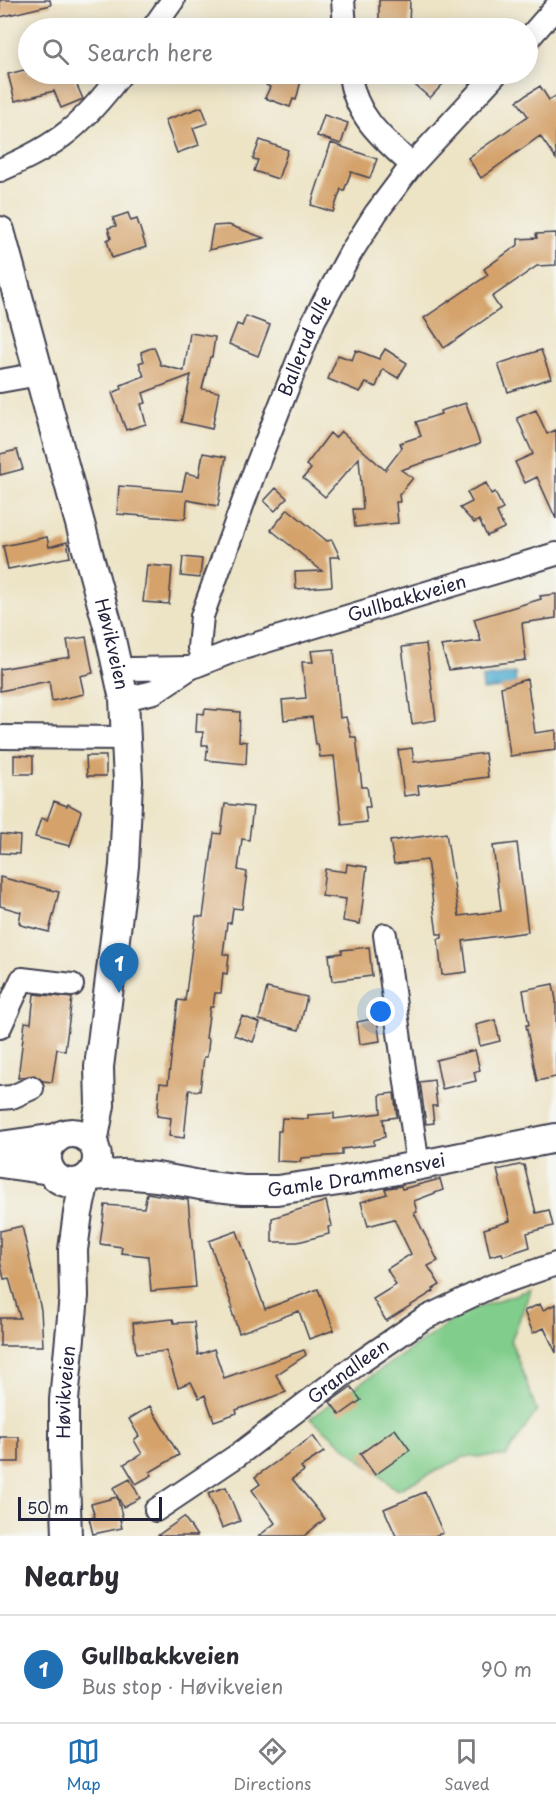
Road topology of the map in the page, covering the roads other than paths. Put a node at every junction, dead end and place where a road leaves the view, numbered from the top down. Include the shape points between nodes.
1 (173, 0) edge
2 (343, 0) edge
3 (556, 7) edge
4 (160, 18) edge
5 (344, 18) edge
6 (538, 28) edge
7 (113, 84) edge
8 (353, 84) edge
9 (487, 84) edge
10 (412, 165) junction
11 (0, 170) edge
12 (0, 231) edge
13 (39, 374) junction
14 (0, 381) edge
15 (556, 554) edge
16 (197, 665) junction
17 (119, 671) junction
18 (124, 699) junction
19 (0, 737) edge
20 (127, 738) junction
21 (385, 935) dead end
22 (72, 985) dead end
23 (0, 1027) edge
24 (99, 1067) junction
25 (32, 1088) dead end
26 (0, 1098) edge
27 (61, 1136) junction
28 (556, 1138) edge
29 (94, 1145) junction
30 (0, 1146) edge
31 (0, 1163) edge
32 (418, 1166) junction
33 (51, 1172) junction
34 (157, 1177) junction
35 (88, 1178) junction
36 (73, 1250) junction
37 (556, 1264) edge
38 (156, 1510) dead end
39 (67, 1536) edge

1 - 4 street
2 - 5 street
3 - 6 street
7 - 11 street via 77,126 45,149
8 - 10 street via 361,112 381,138
9 - 10 street, Ballerud alle
10 - 16 street, Ballerud alle via 350,254 315,320 202,616
12 - 13 main road, Høvikveien
13 - 14 street
13 - 17 main road, Høvikveien
15 - 16 street, Gullbakkveien
16 - 17 street, Gullbakkveien
16 - 18 street, Gullbakkveien via 154,692
17 - 18 main road, Høvikveien
18 - 20 main road, Høvikveien
19 - 20 street
20 - 24 main road, Høvikveien via 124,866
21 - 32 street
22 - 23 street via 22,979
24 - 27 main road, Høvikveien
24 - 29 main road, Høvikveien via 100,1105
25 - 26 street
27 - 29 main road via 80,1134
27 - 30 main road
27 - 33 main road via 51,1144 48,1153
28 - 32 main road, Gamle Drammensvei
29 - 34 main road, Gamle Drammensvei
29 - 35 main road via 98,1157
31 - 33 main road
32 - 34 main road, Gamle Drammensvei via 277,1190 243,1190
33 - 35 main road via 68,1183
33 - 36 main road, Høvikveien
34 - 35 main road, Gamle Drammensvei via 122,1174
35 - 36 main road, Høvikveien
36 - 39 main road, Høvikveien via 74,1296 64,1400
37 - 38 street, Granalleen via 492,1286 423,1319

